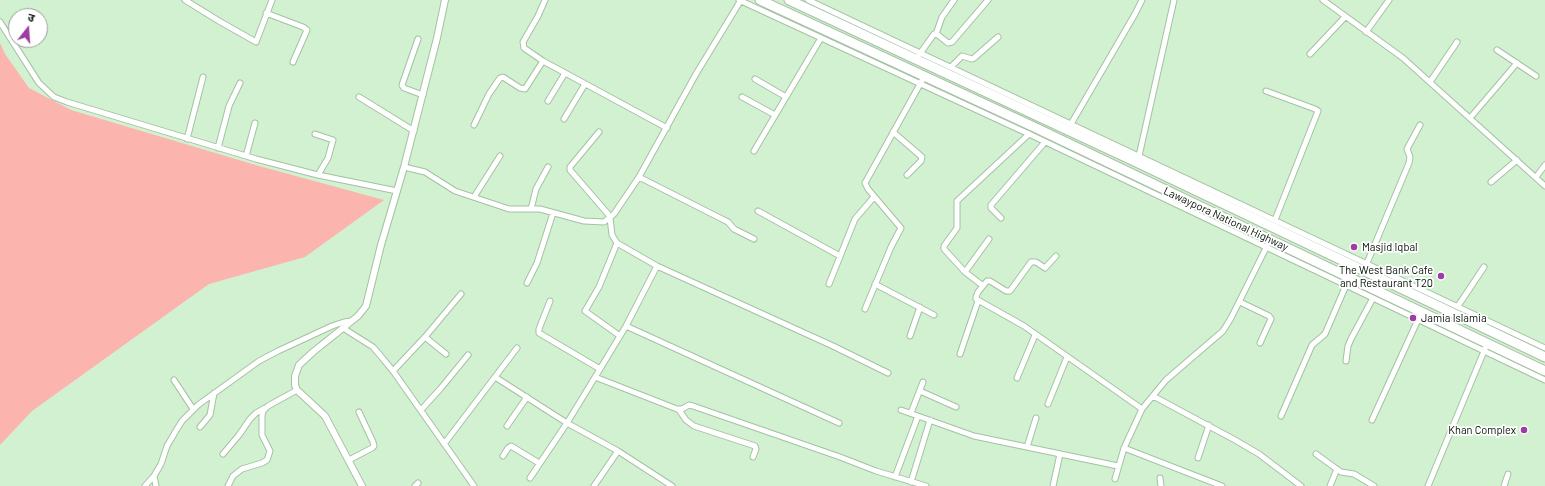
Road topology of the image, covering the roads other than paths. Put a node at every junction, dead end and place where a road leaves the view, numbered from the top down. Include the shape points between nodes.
1 (185, 0) edge
2 (272, 0) edge
3 (445, 0) edge
4 (545, 0) edge
5 (740, 0) edge
6 (760, 0) edge
7 (789, 0) edge
8 (808, 0) edge
9 (954, 0) edge
10 (988, 0) edge
11 (1142, 0) edge
12 (1174, 0) edge
13 (1323, 0) edge
14 (1389, 0) edge
15 (266, 13) junction
16 (1345, 17) junction
17 (0, 22) edge
18 (1366, 32) junction
19 (936, 34) junction
20 (998, 37) dead end
21 (821, 38) junction
22 (418, 40) dead end
23 (1457, 42) dead end
24 (1497, 50) dead end
25 (1310, 54) dead end
26 (918, 56) junction
27 (542, 61) junction
28 (293, 62) dead end
29 (1517, 63) junction
30 (951, 67) junction
31 (564, 73) junction
32 (1536, 76) dead end
33 (203, 77) dead end
34 (755, 79) dead end
35 (922, 81) junction
36 (1430, 82) junction
37 (240, 83) dead end
38 (585, 84) junction
39 (1266, 91) dead end
40 (952, 94) junction
41 (423, 95) junction
42 (359, 97) dead end
43 (742, 97) dead end
44 (786, 97) junction
45 (548, 101) dead end
46 (775, 115) junction
47 (1470, 118) junction
48 (564, 119) dead end
49 (255, 123) dead end
50 (474, 124) dead end
51 (1071, 124) junction
52 (1420, 125) dead end
53 (667, 128) junction
54 (414, 131) junction
55 (599, 132) dead end
56 (893, 132) junction
57 (1073, 133) junction
58 (314, 134) dead end
59 (1029, 134) junction
60 (187, 139) junction
61 (1046, 142) junction
62 (1068, 144) junction
63 (218, 148) junction
64 (754, 151) dead end
65 (246, 156) junction
66 (500, 156) dead end
67 (1139, 156) junction
68 (1516, 160) junction
69 (1545, 165) edge
70 (404, 167) junction
71 (548, 167) dead end
72 (318, 175) junction
73 (907, 175) dead end
74 (639, 177) junction
75 (1536, 177) junction
76 (1491, 182) dead end
77 (1545, 186) edge
78 (397, 191) junction
79 (874, 196) junction
80 (474, 197) junction
81 (531, 209) junction
82 (758, 211) dead end
83 (553, 213) junction
84 (610, 218) junction
85 (1001, 218) dead end
86 (1275, 220) junction
87 (754, 239) dead end
88 (989, 239) dead end
89 (617, 243) junction
90 (1268, 244) junction
91 (840, 256) junction
92 (1056, 256) dead end
93 (1367, 263) junction
94 (658, 266) junction
95 (1484, 267) dead end
96 (965, 272) junction
97 (1348, 281) junction
98 (527, 283) dead end
99 (829, 284) dead end
100 (875, 284) junction
101 (982, 286) junction
102 (461, 294) dead end
103 (1373, 298) junction
104 (550, 301) dead end
105 (978, 301) junction
106 (1240, 302) junction
107 (1458, 306) junction
108 (920, 307) junction
109 (865, 309) dead end
110 (934, 315) dead end
111 (1420, 316) junction
112 (352, 321) junction
113 (626, 326) junction
114 (343, 328) junction
115 (1035, 335) junction
116 (620, 336) junction
117 (910, 336) dead end
118 (425, 337) junction
119 (1260, 342) dead end
120 (517, 348) dead end
121 (1486, 348) junction
122 (1545, 348) edge
123 (446, 354) dead end
124 (960, 354) dead end
125 (468, 355) dead end
126 (1067, 357) junction
127 (1545, 357) edge
128 (1346, 361) dead end
129 (600, 369) junction
130 (393, 371) junction
131 (1545, 371) edge
132 (888, 373) dead end
133 (495, 377) junction
134 (595, 377) junction
135 (1017, 378) dead end
136 (174, 380) dead end
137 (1545, 380) edge
138 (923, 382) dead end
139 (297, 390) junction
140 (920, 391) junction
141 (214, 393) junction
142 (1153, 396) junction
143 (527, 397) junction
144 (1048, 404) dead end
145 (956, 407) dead end
146 (265, 408) junction
147 (193, 409) junction
148 (1142, 409) junction
149 (421, 410) junction
150 (679, 410) junction
151 (901, 410) dead end
152 (358, 412) dead end
153 (911, 413) junction
154 (918, 416) junction
155 (1281, 416) dead end
156 (1036, 418) dead end
157 (930, 420) junction
158 (1372, 420) dead end
159 (567, 423) junction
160 (839, 423) dead end
161 (1209, 425) junction
162 (507, 426) dead end
163 (200, 427) dead end
164 (444, 444) junction
165 (1027, 448) junction
166 (1124, 448) junction
167 (618, 451) junction
168 (223, 454) dead end
169 (1060, 454) junction
170 (1316, 454) dead end
171 (503, 456) dead end
172 (753, 457) dead end
173 (1198, 458) dead end
174 (349, 460) junction
175 (540, 464) junction
176 (1118, 466) junction
177 (1337, 469) junction
178 (1508, 474) dead end
179 (154, 476) junction
180 (895, 477) junction
181 (530, 478) dead end
182 (1160, 478) dead end
183 (1115, 479) dead end
184 (911, 482) junction
185 (663, 484) edge
186 (145, 486) edge
187 (156, 486) edge
188 (228, 486) edge
189 (362, 486) edge
190 (474, 486) edge
191 (594, 486) edge
192 (672, 486) edge
193 (926, 486) edge
194 (1053, 486) edge
195 (1161, 486) edge
196 (1222, 486) edge
197 (1301, 486) edge
198 (1330, 486) edge
199 (1374, 486) edge
200 (1428, 486) edge
201 (1504, 486) edge

1 - 15 street via 256,42
2 - 15 street
3 - 41 street
4 - 27 street via 522,45
5 - 21 street
5 - 53 street
6 - 35 highway, Lawaypora National Highway
7 - 26 highway
8 - 26 street
9 - 19 street via 942,17
10 - 19 street via 951,43
11 - 51 street
12 - 67 street
13 - 16 street
14 - 18 street
15 - 28 street via 307,30
16 - 18 street
16 - 25 street
17 - 60 street via 39,83 54,97
18 - 36 street
19 - 26 street via 930,38
20 - 30 street via 974,58 962,56
21 - 35 street
21 - 44 street
22 - 41 street via 402,85
23 - 36 street
24 - 29 street
26 - 30 street
26 - 57 highway
27 - 31 street
27 - 50 street via 525,89 503,77 500,78
29 - 32 street
29 - 47 street
30 - 51 street
31 - 38 street
31 - 45 street
33 - 60 street
34 - 44 street
35 - 40 highway, Lawaypora National Highway
35 - 56 street
36 - 47 street
37 - 63 street via 229,106
38 - 48 street
38 - 53 street
39 - 86 street via 1318,111
40 - 59 street
40 - 62 highway, Lawaypora National Highway
41 - 54 street
42 - 54 street
43 - 46 street
44 - 46 street
46 - 64 street
47 - 68 street
49 - 65 street
51 - 67 street
52 - 93 street via 1407,149 1409,163
53 - 74 street
54 - 70 street
55 - 84 street via 570,170
56 - 73 street via 922,157
56 - 79 street via 865,183
57 - 62 highway
57 - 127 highway
58 - 72 street via 333,141 328,158
59 - 61 street
59 - 96 street via 957,201 957,228 944,249
60 - 63 street
61 - 85 street via 991,205
61 - 90 street
62 - 90 highway, Lawaypora National Highway
63 - 65 street
65 - 72 street
66 - 80 street
67 - 86 street
68 - 75 street
68 - 76 street
69 - 75 street
70 - 78 street
70 - 80 street via 425,172 455,191
71 - 81 street via 536,189
72 - 78 street
74 - 84 street
74 - 87 street via 728,222 734,229
75 - 77 street
78 - 112 street via 367,302 362,312
79 - 91 street via 855,219
79 - 100 street via 901,228
80 - 81 street via 509,209
81 - 83 street
82 - 91 street
83 - 84 street via 590,222 604,222
83 - 98 street via 537,263
84 - 89 street via 612,235
86 - 93 street
88 - 96 street
89 - 94 street
89 - 116 street via 599,287 585,311
90 - 97 highway, Lawaypora National Highway
90 - 106 street
91 - 99 street
92 - 101 street via 1045,268 1032,262 1010,291 989,281
93 - 107 street
94 - 113 street
94 - 132 street
95 - 107 street
96 - 101 street
97 - 103 street
97 - 111 highway, Lawaypora National Highway via 1383,293
97 - 155 street via 1324,334 1312,345
100 - 108 street
100 - 109 street
101 - 105 street via 976,295
102 - 118 street
103 - 111 street
103 - 128 street via 1351,339
104 - 129 street via 539,333
105 - 115 street
105 - 124 street
106 - 119 street via 1271,319
106 - 142 street via 1223,331 1177,370
107 - 122 street
108 - 110 street
108 - 117 street
111 - 121 highway, Lawaypora National Highway
111 - 158 street
112 - 114 street
112 - 141 street via 332,326 278,350
113 - 116 street
113 - 160 street
114 - 130 street via 373,347
114 - 139 street via 299,365 295,376
115 - 126 street
115 - 135 street
116 - 129 street
118 - 123 street
118 - 130 street
120 - 133 street
121 - 131 highway, Lawaypora National Highway
121 - 137 street
121 - 200 street
125 - 149 street
126 - 144 street
126 - 148 street
129 - 134 street
130 - 149 street
133 - 143 street
133 - 164 street
134 - 150 street
134 - 159 street
136 - 147 street
138 - 140 street
139 - 146 street
139 - 174 street via 325,416
140 - 145 street
140 - 153 street
141 - 147 street
141 - 163 street via 210,415
142 - 148 street
142 - 161 street
143 - 159 street
143 - 162 street
146 - 168 street via 250,419
146 - 188 street via 262,416 262,435 270,451 268,457 264,462 239,471
147 - 179 street via 170,439
148 - 166 street
149 - 164 street
150 - 172 street via 694,426 756,446
150 - 180 street via 689,405 693,406
151 - 153 street
152 - 174 street via 374,446
153 - 154 street
154 - 157 street
154 - 180 street
156 - 165 street
157 - 165 street via 974,436
157 - 184 street
159 - 167 street
159 - 175 street
161 - 173 street
161 - 197 street via 1259,454
164 - 190 street
165 - 169 street
166 - 176 street
166 - 196 street
167 - 185 street
167 - 191 street
169 - 176 street
169 - 194 street
170 - 177 street
171 - 175 street via 511,446
174 - 189 street
175 - 181 street
176 - 183 street
177 - 198 street
177 - 199 street via 1354,474
178 - 201 street
179 - 186 street
179 - 187 street
180 - 184 street
182 - 195 street
184 - 193 street
185 - 192 street

